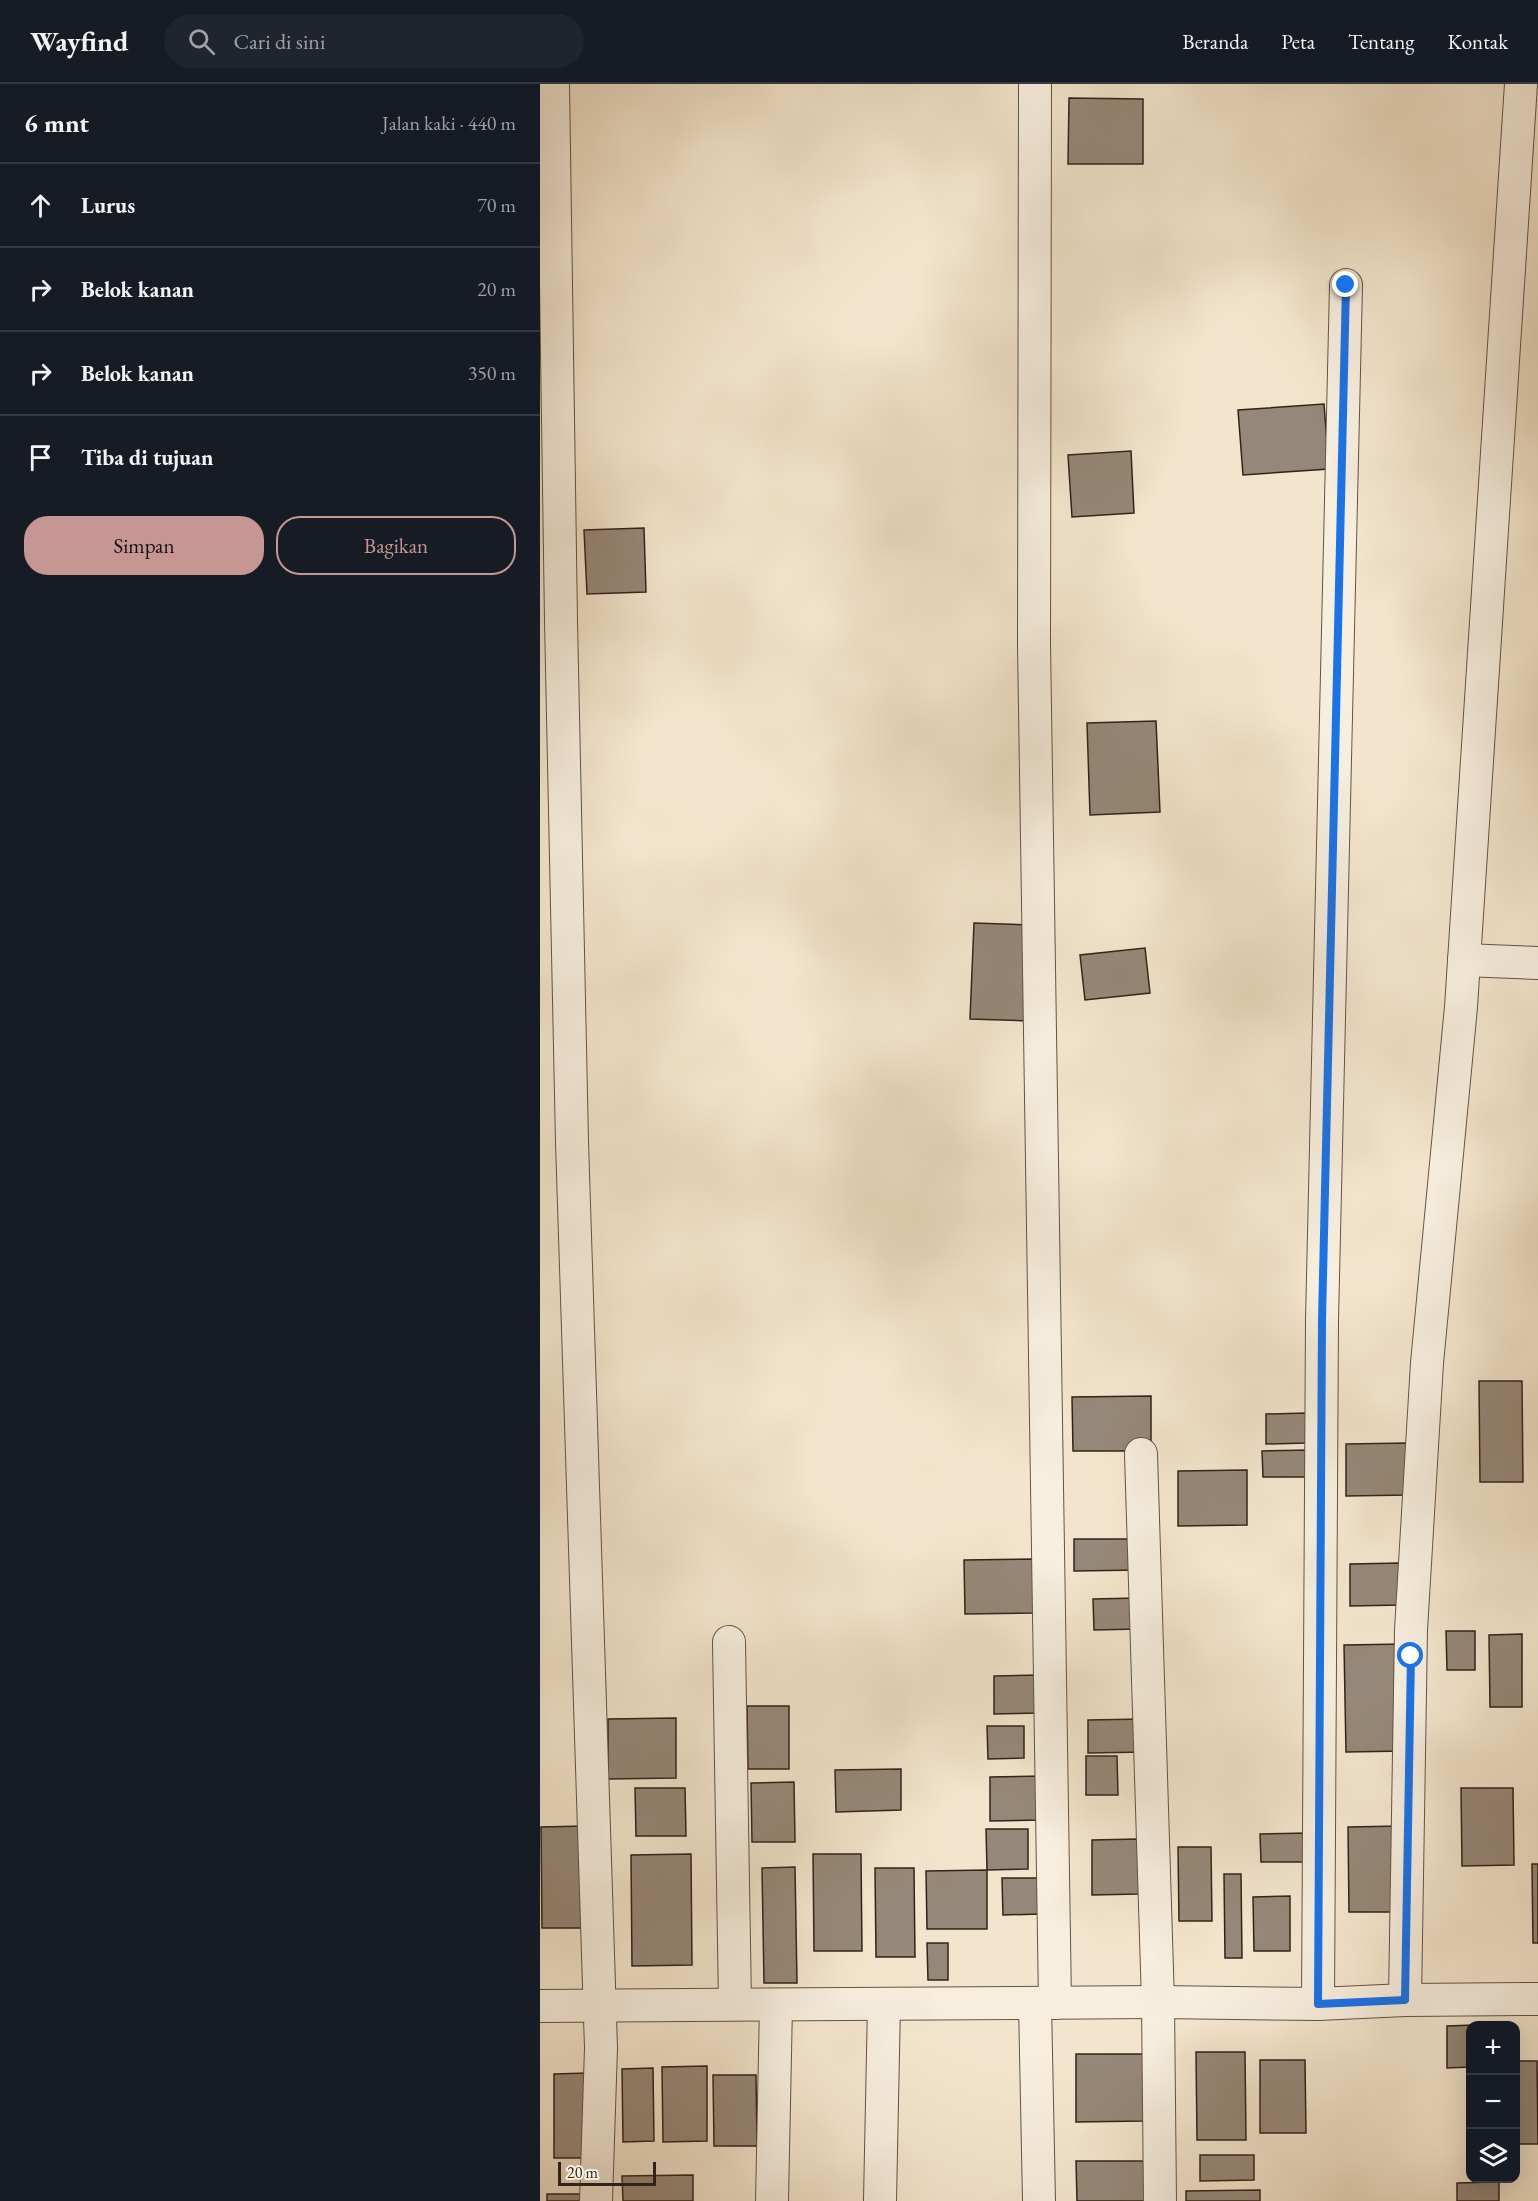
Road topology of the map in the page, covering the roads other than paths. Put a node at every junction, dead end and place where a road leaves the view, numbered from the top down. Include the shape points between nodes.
1 (553, 84) edge
2 (1035, 84) edge
3 (1521, 84) edge
4 (1346, 285) dead end
5 (1464, 960) junction
6 (1538, 963) edge
7 (1141, 1454) dead end
8 (729, 1642) dead end
9 (1538, 1999) edge
10 (1405, 2000) junction
11 (1158, 2002) junction
12 (1046, 2003) junction
13 (735, 2004) junction
14 (884, 2004) junction
15 (1318, 2004) junction
16 (776, 2005) junction
17 (540, 2006) edge
18 (598, 2006) junction
19 (596, 2201) edge
20 (772, 2201) edge
21 (879, 2201) edge
22 (1039, 2201) edge
23 (1160, 2201) edge

1 - 18 street via 571,1107
2 - 12 street via 1034,644
3 - 5 street
4 - 15 street via 1322,1320
5 - 6 street
5 - 10 street via 1427,1363 1415,1572
7 - 11 street
8 - 13 street
9 - 10 street
10 - 15 street
11 - 12 street
11 - 15 street
11 - 23 street
12 - 14 street
12 - 22 street
13 - 16 street
13 - 18 street
14 - 16 street
14 - 21 street
16 - 20 street
17 - 18 street
18 - 19 street via 601,2048

